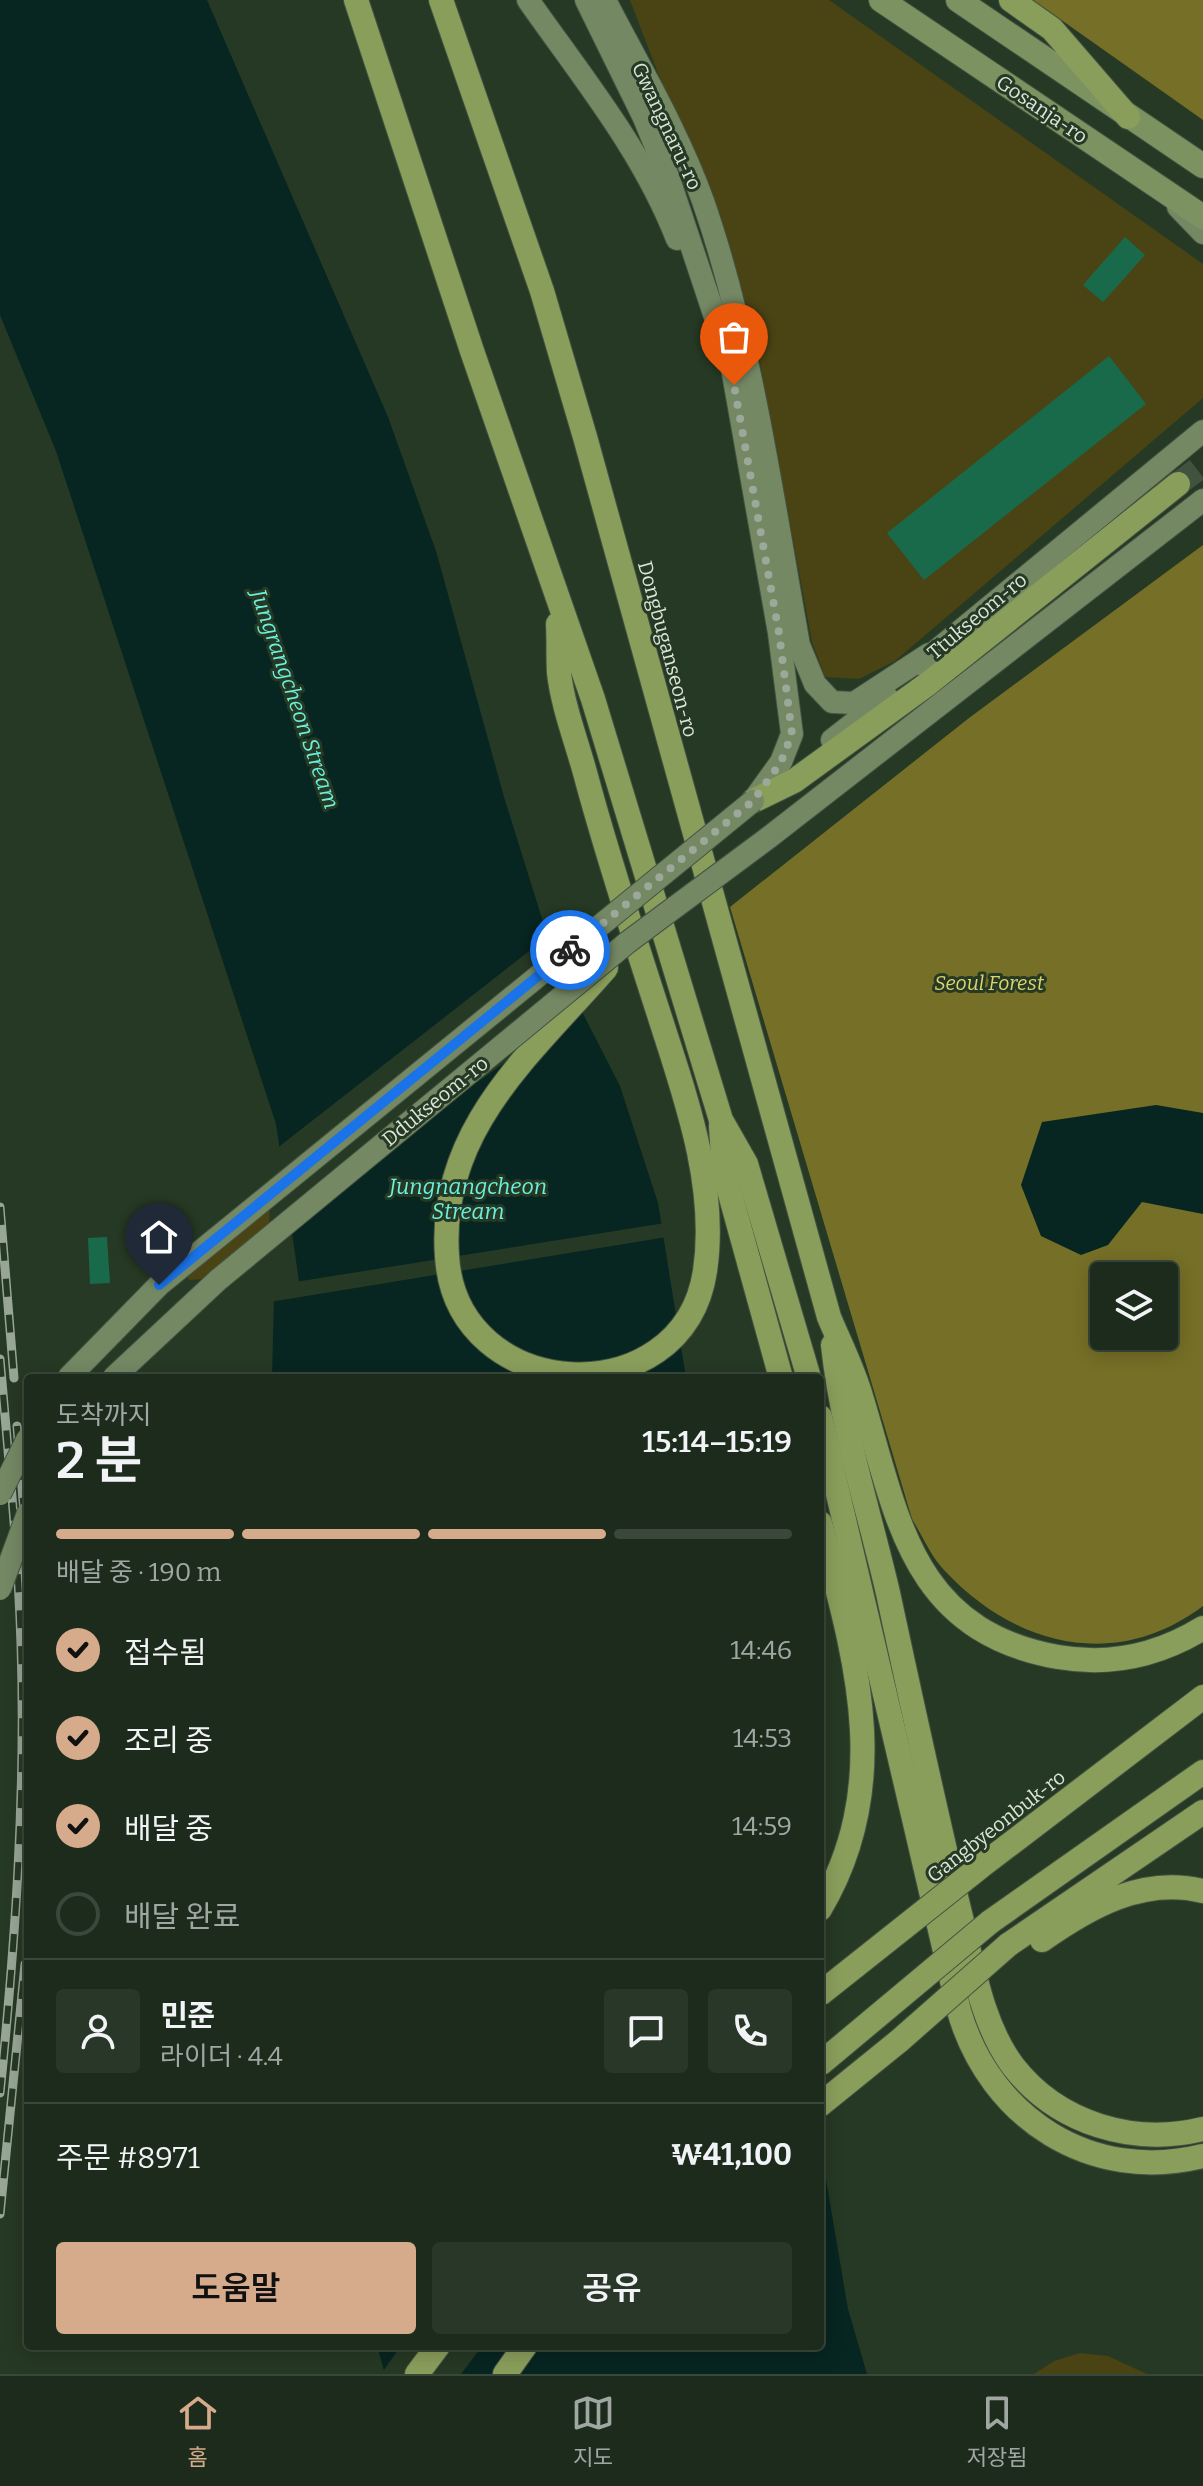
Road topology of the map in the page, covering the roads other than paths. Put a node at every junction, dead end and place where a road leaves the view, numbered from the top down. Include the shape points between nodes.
1 (356, 0) edge
2 (441, 0) edge
3 (528, 0) edge
4 (586, 0) edge
5 (605, 0) edge
6 (881, 0) edge
7 (958, 0) edge
8 (1011, 0) edge
9 (1128, 117) junction
10 (1203, 166) edge
11 (1158, 187) junction
12 (1203, 217) edge
13 (1203, 233) edge
14 (736, 402) junction
15 (1203, 431) edge
16 (1178, 484) tunnel mouth
17 (1203, 500) edge
18 (558, 603) junction
19 (929, 654) junction
20 (753, 801) junction
21 (628, 942) junction
22 (721, 1120) junction
23 (829, 1317) junction
24 (72, 1374) edge
25 (117, 1374) edge
26 (564, 1374) edge
27 (592, 1374) edge
28 (780, 1374) edge
29 (808, 1374) edge
30 (824, 1434) edge
31 (24, 1446) edge
32 (0, 1494) edge
33 (24, 1524) edge
34 (824, 1541) edge
35 (0, 1589) edge
36 (1203, 1628) edge
37 (1203, 1697) edge
38 (1203, 1772) edge
39 (1203, 1812) edge
40 (1203, 1891) edge
41 (824, 1901) edge
42 (1012, 1951) junction
43 (824, 1991) edge
44 (824, 2061) edge
45 (824, 2102) edge
46 (1203, 2129) edge
47 (1203, 2156) edge
48 (435, 2350) edge
49 (522, 2350) edge
50 (417, 2374) edge
51 (505, 2374) edge

1 - 18 highway
2 - 23 highway, Dongbuganseon-ro via 576,408
3 - 14 main road via 644,170 672,227
4 - 14 main road, Gwangnaru-ro via 644,118 689,232 732,368
5 - 19 main road, Gwangnaru-ro via 681,147 703,203 746,367 799,645 815,684 832,702 854,703
6 - 11 main road, Gosanja-ro
7 - 9 main road, Gosanja-ro
8 - 9 highway via 1052,29
9 - 10 main road, Gosanja-ro
11 - 12 main road, Gosanja-ro
11 - 13 main road
14 - 20 main road, Gwangnaru-ro via 792,734 781,762
15 - 19 main road, Ttukseom-ro
16 - 20 highway via 929,683 794,781
17 - 21 main road, Ddukseom-ro, bridge
18 - 22 highway via 593,699
18 - 27 highway, bridge via 560,674 604,844 692,1118 705,1199 705,1270 692,1309 669,1339 626,1367
19 - 20 main road, Ttukseom-ro via 896,690
20 - 24 main road, Ddukseom-ro, bridge via 159,1285
21 - 25 main road, Ddukseom-ro, bridge via 218,1280
21 - 26 highway, bridge via 477,1122 459,1161 448,1214 447,1263 457,1300 487,1341 528,1366
22 - 28 highway via 724,1172
22 - 29 highway via 746,1164
23 - 36 highway via 859,1389 882,1477 909,1547 947,1602 974,1625 1041,1654 1087,1660 1143,1655
23 - 46 highway via 838,1397 993,2032 1025,2080 1082,2120 1136,2134
30 - 47 highway via 972,2051 1021,2114 1070,2145 1132,2161
31 - 32 main road, bridge
33 - 35 main road, bridge
34 - 41 highway via 862,1716 863,1783 846,1857
37 - 43 highway, Gangbyeonbuk-ro, bridge
38 - 44 highway, bridge via 990,1922
39 - 42 highway
40 - 42 highway via 1165,1887 1116,1897
42 - 45 highway, bridge
48 - 50 highway
49 - 51 highway

